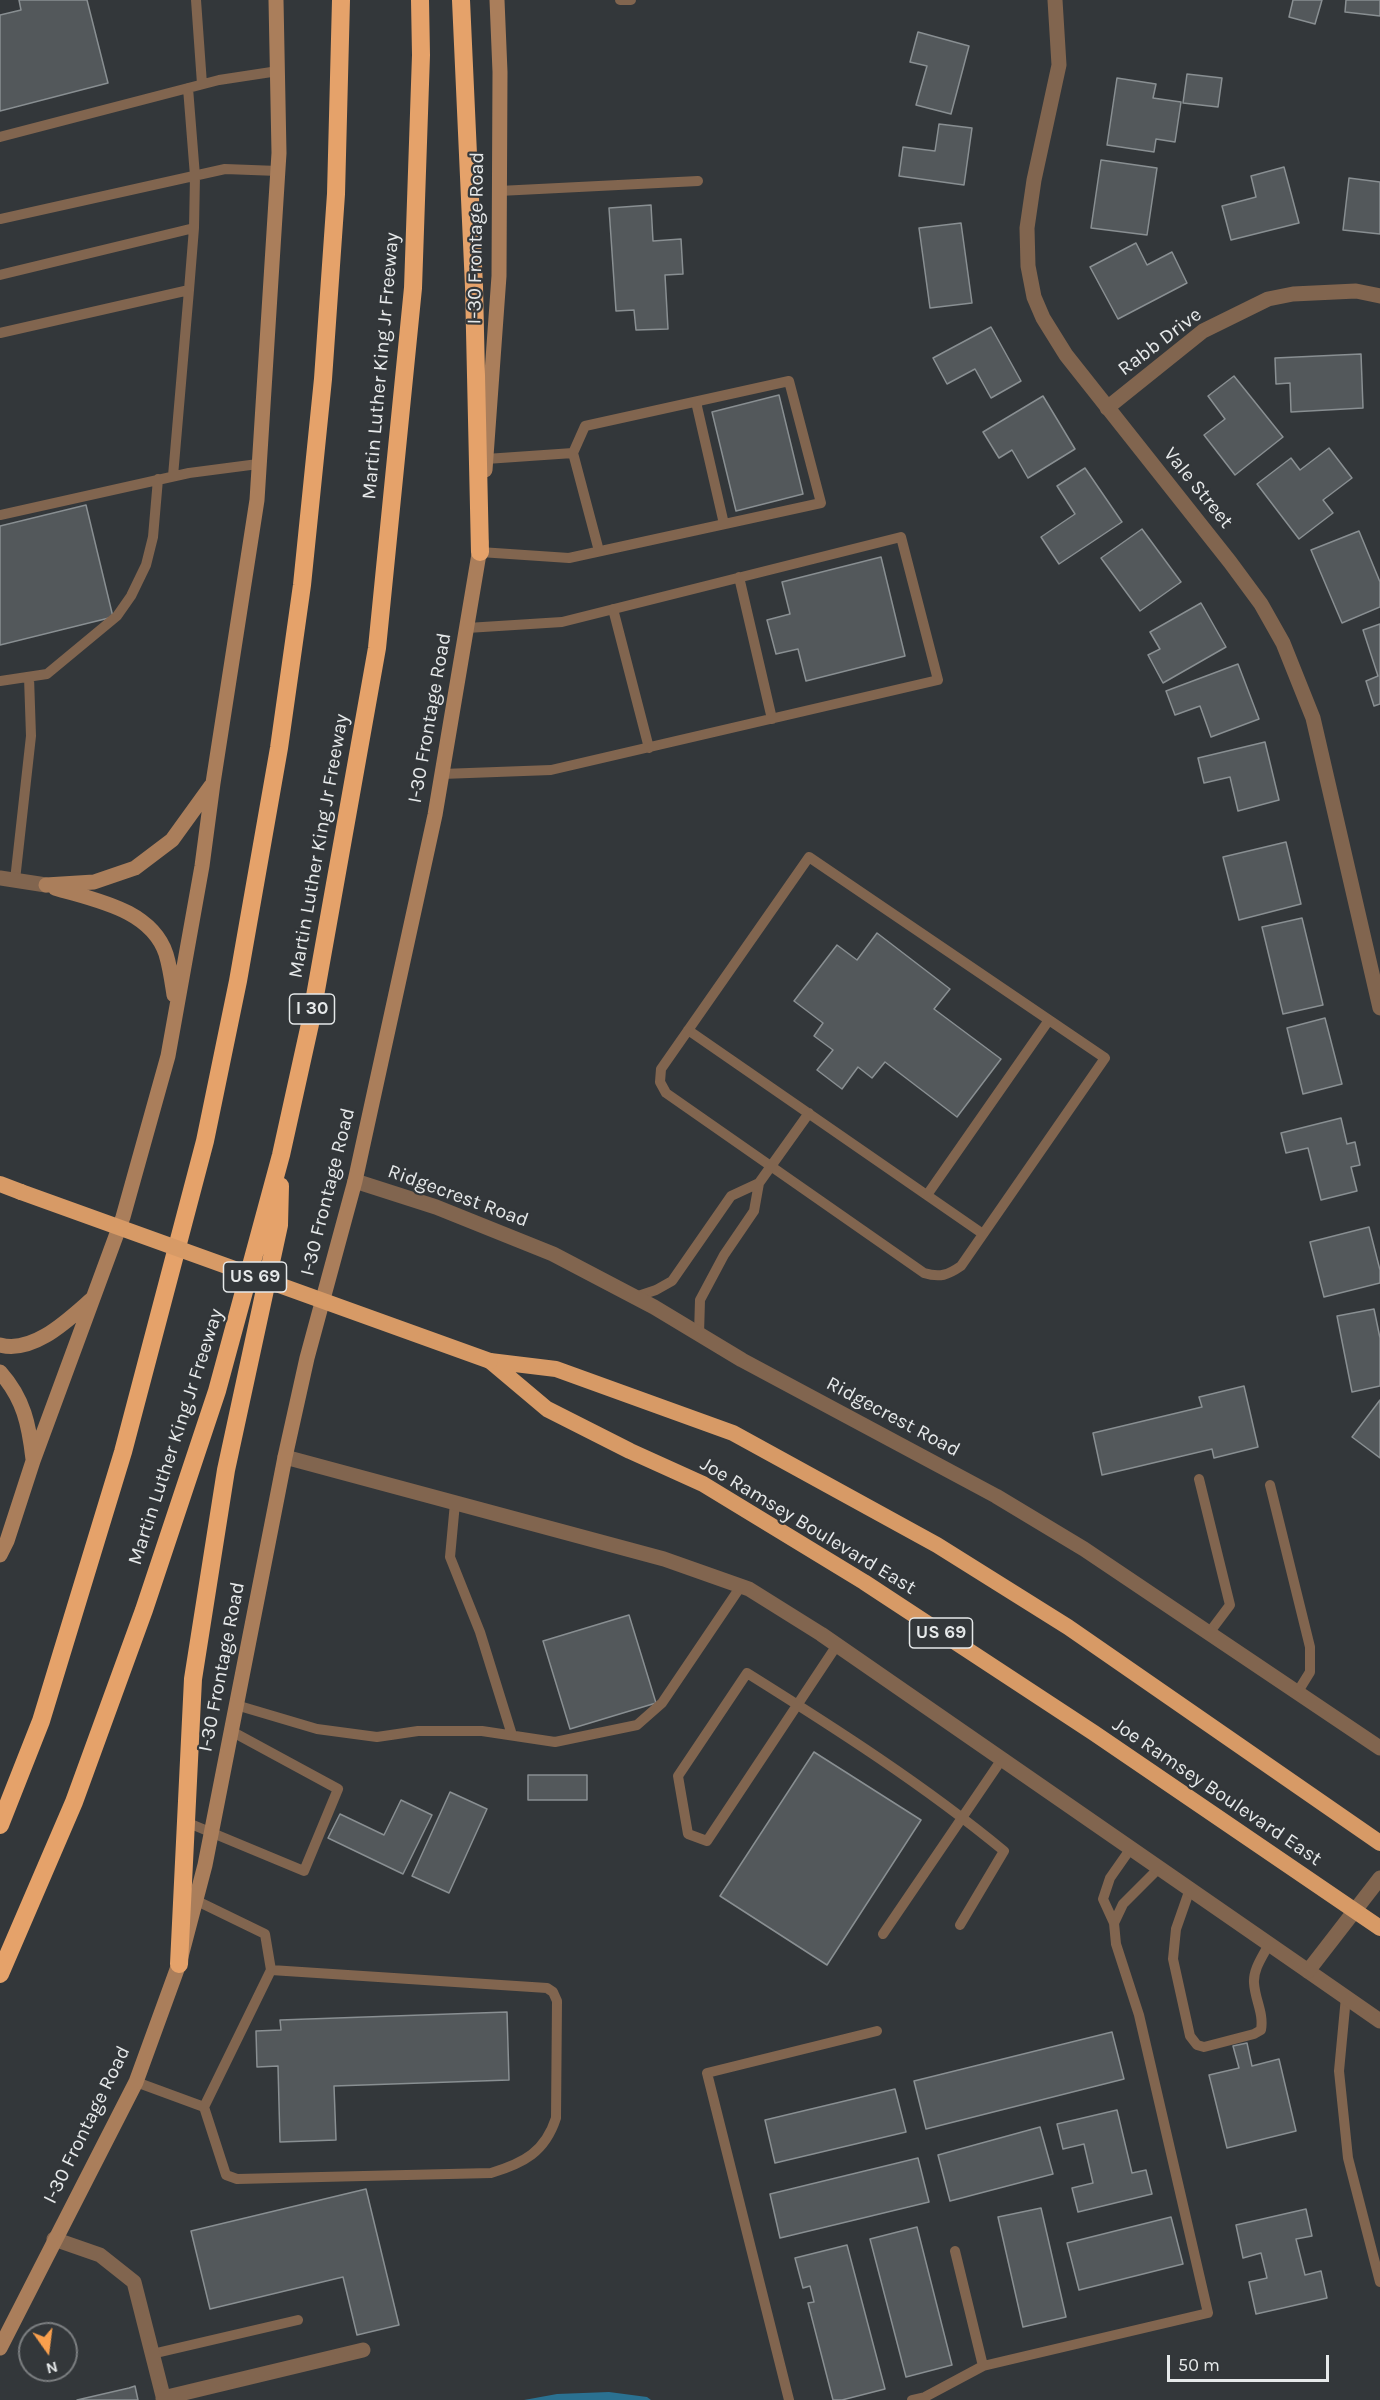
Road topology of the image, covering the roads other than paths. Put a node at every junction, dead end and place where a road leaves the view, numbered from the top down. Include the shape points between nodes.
1 (196, 0) edge
2 (276, 0) edge
3 (341, 0) edge
4 (420, 0) edge
5 (461, 0) edge
6 (497, 0) edge
7 (621, 0) edge
8 (631, 0) edge
9 (1055, 0) edge
10 (278, 71) junction
11 (202, 84) junction
12 (188, 88) junction
13 (0, 137) edge
14 (278, 171) junction
15 (195, 176) junction
16 (698, 181) dead end
17 (500, 191) junction
18 (0, 219) edge
19 (194, 228) junction
20 (0, 275) edge
21 (189, 290) junction
22 (1380, 296) edge
23 (0, 333) edge
24 (696, 402) junction
25 (1107, 408) junction
26 (573, 453) junction
27 (486, 459) junction
28 (258, 464) junction
29 (173, 476) junction
30 (158, 480) junction
31 (0, 515) edge
32 (724, 524) junction
33 (599, 551) junction
34 (480, 552) junction
35 (739, 577) junction
36 (613, 609) junction
37 (467, 627) junction
38 (29, 677) junction
39 (0, 681) edge
40 (772, 719) junction
41 (649, 748) junction
42 (442, 774) junction
43 (213, 783) junction
44 (8, 879) edge
45 (46, 885) junction
46 (176, 1003) junction
47 (1380, 1008) edge
48 (1049, 1020) junction
49 (688, 1030) junction
50 (809, 1113) junction
51 (281, 1155) junction
52 (771, 1166) junction
53 (355, 1181) junction
54 (759, 1183) junction
55 (0, 1184) edge
56 (927, 1195) junction
57 (983, 1234) junction
58 (95, 1297) junction
59 (634, 1297) junction
60 (699, 1334) junction
61 (0, 1345) edge
62 (490, 1361) junction
63 (0, 1372) edge
64 (285, 1457) junction
65 (33, 1461) junction
66 (1199, 1479) dead end
67 (1270, 1485) dead end
68 (455, 1503) junction
69 (0, 1555) edge
70 (741, 1586) junction
71 (1209, 1633) junction
72 (837, 1645) junction
73 (1298, 1692) junction
74 (798, 1704) junction
75 (236, 1706) junction
76 (231, 1731) junction
77 (512, 1736) junction
78 (1380, 1748) edge
79 (1002, 1760) junction
80 (963, 1817) junction
81 (186, 1822) junction
82 (0, 1825) edge
83 (211, 1832) junction
84 (1380, 1843) edge
85 (1131, 1848) junction
86 (1159, 1868) junction
87 (1380, 1878) edge
88 (1190, 1889) junction
89 (195, 1900) junction
90 (1354, 1911) junction
91 (1114, 1923) junction
92 (960, 1925) dead end
93 (1380, 1928) edge
94 (883, 1934) dead end
95 (1269, 1944) junction
96 (179, 1964) junction
97 (271, 1970) junction
98 (1308, 1971) junction
99 (0, 1974) edge
100 (1346, 1997) junction
101 (1380, 2021) edge
102 (877, 2031) dead end
103 (136, 2082) junction
104 (204, 2107) junction
105 (54, 2240) junction
106 (955, 2251) dead end
107 (1380, 2282) edge
108 (298, 2320) dead end
109 (0, 2348) edge
110 (363, 2350) dead end
111 (152, 2354) junction
112 (983, 2366) junction
113 (163, 2399) edge
114 (789, 2400) edge
115 (912, 2400) edge

1 - 11 lane
2 - 10 main road
3 - 82 highway via 333,228 303,585 238,981 205,1141 126,1441 41,1721
4 - 51 highway, Martin Luther King Jr Freeway / I 30 via 413,288 377,648 316,990
5 - 34 highway via 474,287
6 - 17 main road, I-30 Frontage Road
7 - 8 lane
9 - 25 street, Vale Street via 1059,65 1034,180 1027,228 1028,266 1043,318
10 - 11 lane
10 - 14 main road
11 - 12 lane
12 - 13 lane
12 - 15 lane
14 - 15 lane via 225,169
14 - 28 main road
15 - 18 lane
15 - 19 lane
16 - 17 lane
17 - 27 main road, I-30 Frontage Road via 499,276
19 - 20 lane
19 - 21 lane
21 - 23 lane
21 - 29 lane
22 - 25 street, Rabb Drive via 1356,291 1268,299 1203,331
24 - 26 lane via 585,426
24 - 32 lane
24 - 32 lane via 789,381 821,503
25 - 47 street, Vale Street via 1230,562 1261,604 1283,644 1313,718
26 - 27 lane
26 - 33 lane
27 - 34 main road, I-30 Frontage Road
28 - 29 lane
28 - 43 main road via 256,501
29 - 30 lane
30 - 31 lane
30 - 38 lane via 153,537 146,565 131,596 117,616 56,668
32 - 33 lane
33 - 34 lane via 569,558
34 - 37 main road, I-30 Frontage Road
35 - 36 lane
35 - 40 lane
35 - 40 lane via 901,537 938,680
36 - 37 lane via 562,622
36 - 41 lane
37 - 42 main road, I-30 Frontage Road
38 - 39 lane
38 - 44 lane via 31,736
40 - 41 lane
41 - 42 lane via 552,770
42 - 53 main road, I-30 Frontage Road
43 - 45 main road via 172,840 135,868 94,882
43 - 46 main road
44 - 45 street
45 - 46 main road via 124,910 148,926 165,952
46 - 58 main road via 164,1067 123,1217
48 - 49 lane via 808,857
48 - 56 lane
48 - 57 lane via 1105,1058
49 - 50 lane
49 - 52 lane via 661,1069 660,1082 666,1093
50 - 52 lane
50 - 56 lane
51 - 81 highway via 279,1225 226,1470 193,1679
51 - 99 highway, Martin Luther King Jr Freeway / I 30 via 217,1392 144,1610 74,1802
52 - 54 lane
52 - 57 lane via 924,1273 938,1277 949,1274 961,1266
53 - 59 street, Ridgecrest Road via 436,1207 554,1254
53 - 64 main road, I-30 Frontage Road
54 - 59 lane via 731,1196 672,1281
54 - 60 lane via 754,1211 700,1300
55 - 62 highway, US 69, bridge
56 - 57 lane
58 - 61 main road via 37,1340 8,1347
58 - 65 main road
59 - 60 street, Ridgecrest Road
60 - 71 street, Ridgecrest Road via 996,1496 1084,1549
62 - 84 highway, Joe Ramsey Boulevard East / US 69 via 556,1369 733,1433 937,1545 1068,1627
62 - 90 highway, Joe Ramsey Boulevard East / US 69 via 547,1409 703,1484 864,1582
63 - 65 main road via 11,1384 28,1421
64 - 68 street
64 - 75 main road, I-30 Frontage Road
65 - 69 main road
66 - 71 lane via 1230,1605
67 - 73 lane via 1310,1647 1310,1672
68 - 70 street via 664,1559
68 - 77 lane via 450,1557 480,1632
70 - 72 street
70 - 77 lane via 662,1703 637,1725 555,1742
71 - 73 street, Ridgecrest Road
72 - 74 lane
72 - 79 street
73 - 78 street, Ridgecrest Road
74 - 74 lane via 707,1841 688,1834 678,1776 747,1673
74 - 80 lane
75 - 76 main road, I-30 Frontage Road
75 - 77 lane via 317,1729 377,1737 418,1731 482,1731
76 - 83 main road, I-30 Frontage Road
76 - 83 lane via 338,1789 304,1871
79 - 80 lane
79 - 85 street
80 - 92 lane via 1004,1851
80 - 94 lane
81 - 83 lane
81 - 96 highway
83 - 89 main road, I-30 Frontage Road
85 - 86 street
85 - 91 lane via 1110,1878 1103,1899
86 - 88 street
86 - 91 lane via 1123,1904
87 - 90 street
88 - 95 street
88 - 95 lane via 1176,1929 1173,1959 1190,2036 1197,2045 1204,2047 1261,2030 1254,1982
89 - 96 main road, I-30 Frontage Road
89 - 97 lane via 265,1934
90 - 93 highway, Joe Ramsey Boulevard East / US 69
90 - 98 street
91 - 112 lane via 1208,2313
95 - 98 street
96 - 103 main road, I-30 Frontage Road
97 - 104 lane
97 - 104 lane via 548,1988 556,2001 556,2118 551,2134 538,2150 515,2166 491,2173 237,2179 226,2175
98 - 100 street
100 - 101 street
100 - 107 lane via 1339,2071 1348,2158
102 - 114 lane via 707,2073
103 - 104 lane
103 - 105 main road, I-30 Frontage Road
105 - 109 main road, I-30 Frontage Road
105 - 111 street via 100,2255 134,2282
106 - 112 lane
108 - 111 lane
110 - 113 street
111 - 113 street
112 - 115 lane

